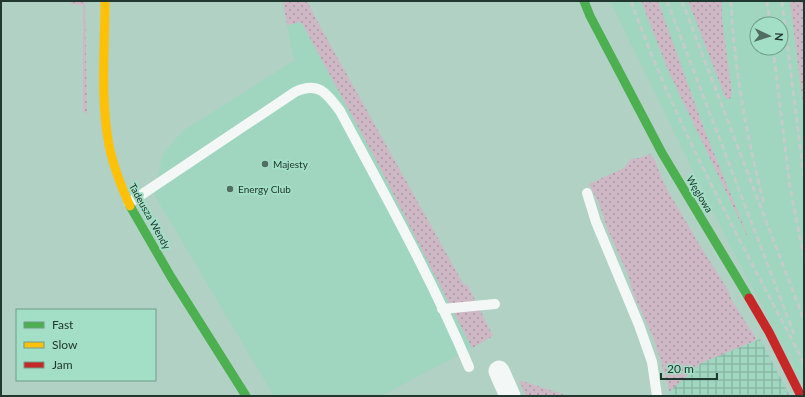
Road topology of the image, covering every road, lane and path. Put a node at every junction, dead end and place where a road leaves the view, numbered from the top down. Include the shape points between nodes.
1 (105, 1) edge
2 (584, 1) edge
3 (587, 193) dead end
4 (129, 202) junction
5 (496, 304) dead end
6 (442, 309) junction
7 (469, 367) dead end
8 (499, 371) dead end
9 (246, 396) edge
10 (510, 396) edge
11 (657, 396) edge
12 (801, 396) edge

1 - 4 street, Tadeusza Wendy via 104,102 109,145 119,182
2 - 12 street, Węglowa via 662,153 769,332
3 - 11 lane via 596,222 652,362
4 - 6 lane via 295,92 313,87 329,96 340,111 399,221
4 - 9 street, Tadeusza Wendy via 171,276
5 - 6 lane
6 - 7 lane
8 - 10 street

